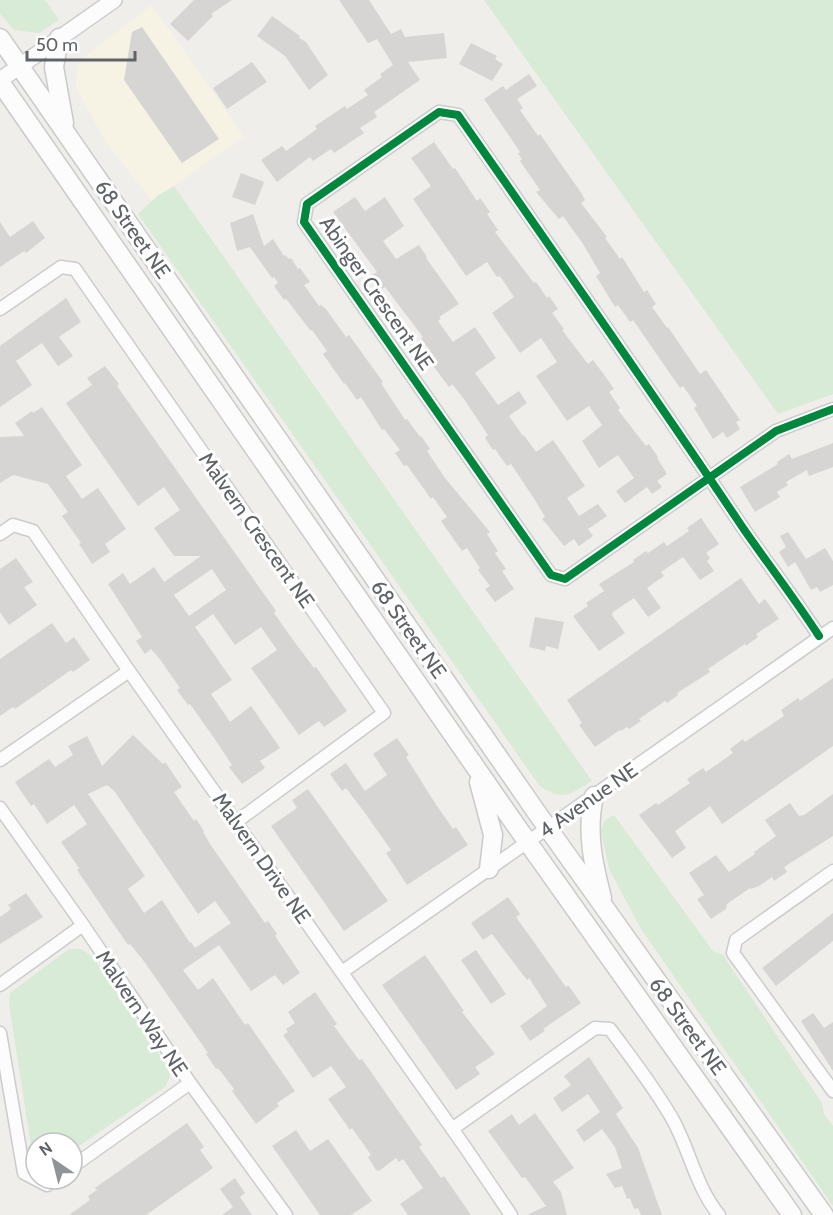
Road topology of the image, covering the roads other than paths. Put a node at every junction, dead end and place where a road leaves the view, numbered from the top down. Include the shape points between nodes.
1 (114, 0) edge
2 (0, 38) edge
3 (59, 38) junction
4 (20, 66) junction
5 (0, 81) edge
6 (65, 131) junction
7 (0, 309) edge
8 (833, 410) edge
9 (709, 477) junction
10 (0, 534) edge
11 (833, 628) edge
12 (819, 636) junction
13 (129, 671) junction
14 (0, 760) edge
15 (476, 768) junction
16 (594, 796) junction
17 (0, 808) edge
18 (236, 822) junction
19 (548, 828) junction
20 (528, 842) junction
21 (489, 869) junction
22 (833, 871) edge
23 (605, 911) junction
24 (83, 925) junction
25 (342, 972) junction
26 (0, 985) edge
27 (0, 1033) edge
28 (189, 1083) junction
29 (833, 1091) edge
30 (452, 1129) junction
31 (84, 1158) edge
32 (24, 1173) edge
33 (286, 1215) edge
34 (511, 1215) edge
35 (718, 1215) edge
36 (792, 1215) edge
37 (824, 1215) edge

1 - 3 street
2 - 4 main road, 68 Street NE
3 - 4 street
3 - 6 main road via 54,68
4 - 5 street
4 - 6 main road, 68 Street NE
5 - 15 main road, 68 Street NE
6 - 19 main road, 68 Street NE
7 - 18 street, Malvern Crescent NE via 61,267 75,269 384,713
8 - 9 street via 776,431
9 - 9 street, Abinger Crescent NE via 458,115 439,112 307,204 304,222 551,575 565,579
9 - 12 street
10 - 13 street, Malvern Drive NE via 13,525 33,531
11 - 12 street, 4 Avenue NE
12 - 16 street, 4 Avenue NE
13 - 14 street
13 - 18 street, Malvern Drive NE
15 - 20 main road, 68 Street NE
15 - 21 main road via 493,835
16 - 19 street, 4 Avenue NE
16 - 23 main road via 589,831
17 - 24 street, Malvern Way NE
18 - 25 street, Malvern Drive NE
19 - 20 street, 4 Avenue NE
19 - 23 main road, 68 Street NE
20 - 21 street, 4 Avenue NE
20 - 36 main road, 68 Street NE
21 - 25 street, 4 Avenue NE
22 - 29 street via 736,940 733,953
23 - 37 main road, 68 Street NE
24 - 26 street
24 - 28 street, Malvern Way NE
25 - 30 street, Malvern Drive NE
27 - 32 street
28 - 31 street
28 - 33 street, Malvern Way NE
30 - 34 street, Malvern Drive NE
30 - 35 street via 595,1028 610,1029 674,1122 708,1202

